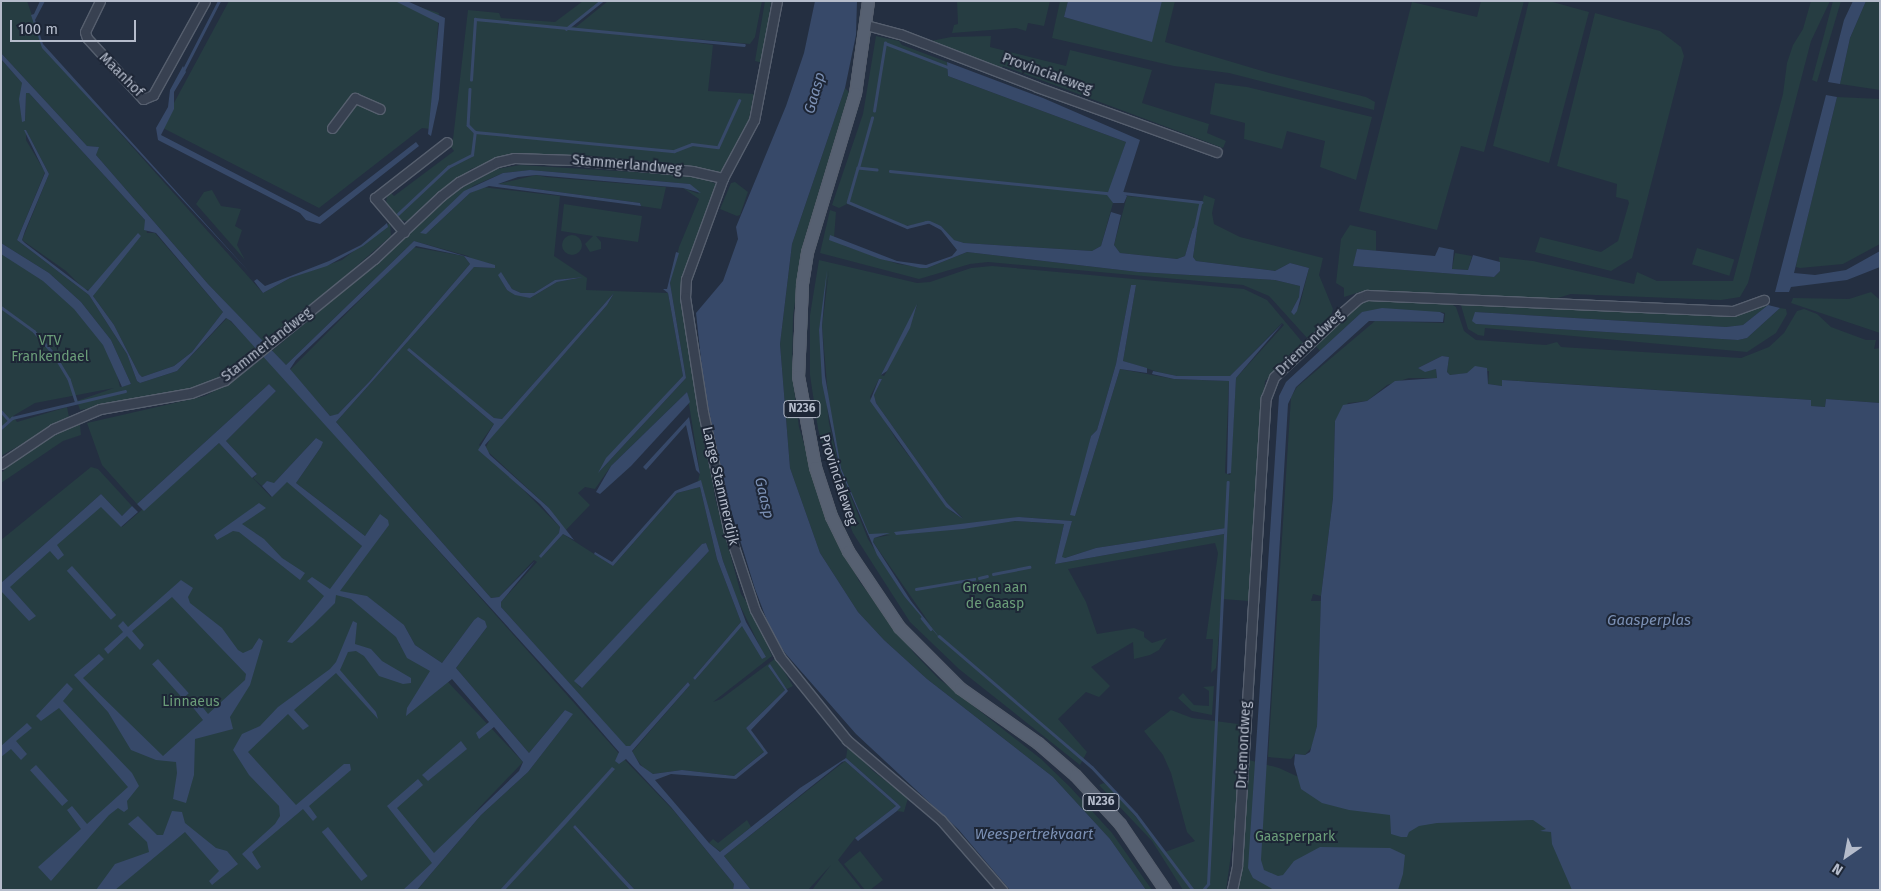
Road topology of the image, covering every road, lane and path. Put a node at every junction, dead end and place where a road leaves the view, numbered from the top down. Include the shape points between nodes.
1 (100, 1) edge
2 (205, 1) edge
3 (777, 1) edge
4 (868, 1) edge
5 (866, 26) junction
6 (380, 109) dead end
7 (332, 128) dead end
8 (447, 142) dead end
9 (1217, 152) dead end
10 (724, 178) junction
11 (404, 232) junction
12 (1764, 300) dead end
13 (1, 464) edge
14 (1018, 731) junction
15 (1002, 890) edge
16 (1156, 890) edge
17 (1165, 890) edge
18 (1232, 890) edge

1 - 2 street, Maanhof via 85,32 87,38 143,99 153,95
3 - 10 street, Lange Stammerdijk via 754,120
4 - 5 main road, Provincialeweg / N236
5 - 9 street, Provincialeweg via 900,34
5 - 14 main road, Provincialeweg / N236 via 855,92 812,234 802,285 797,357 808,439 840,535 882,605 945,675
6 - 7 street via 355,98
8 - 11 street via 375,198
10 - 11 street, Stammerlandweg via 692,171 514,158 487,167 459,182
10 - 15 street, Lange Stammerdijk via 691,262 685,297 716,481 739,568 755,610 780,657 847,740 946,825
11 - 13 street, Stammerlandweg via 271,344 209,387 100,409 53,429
12 - 18 street, Driemondweg via 1733,311 1367,296 1359,298 1274,377 1266,398 1237,866
14 - 16 main road, Provincialeweg / N236 via 1101,812
14 - 17 main road, Provincialeweg / N236 via 1061,762 1097,798 1134,842

